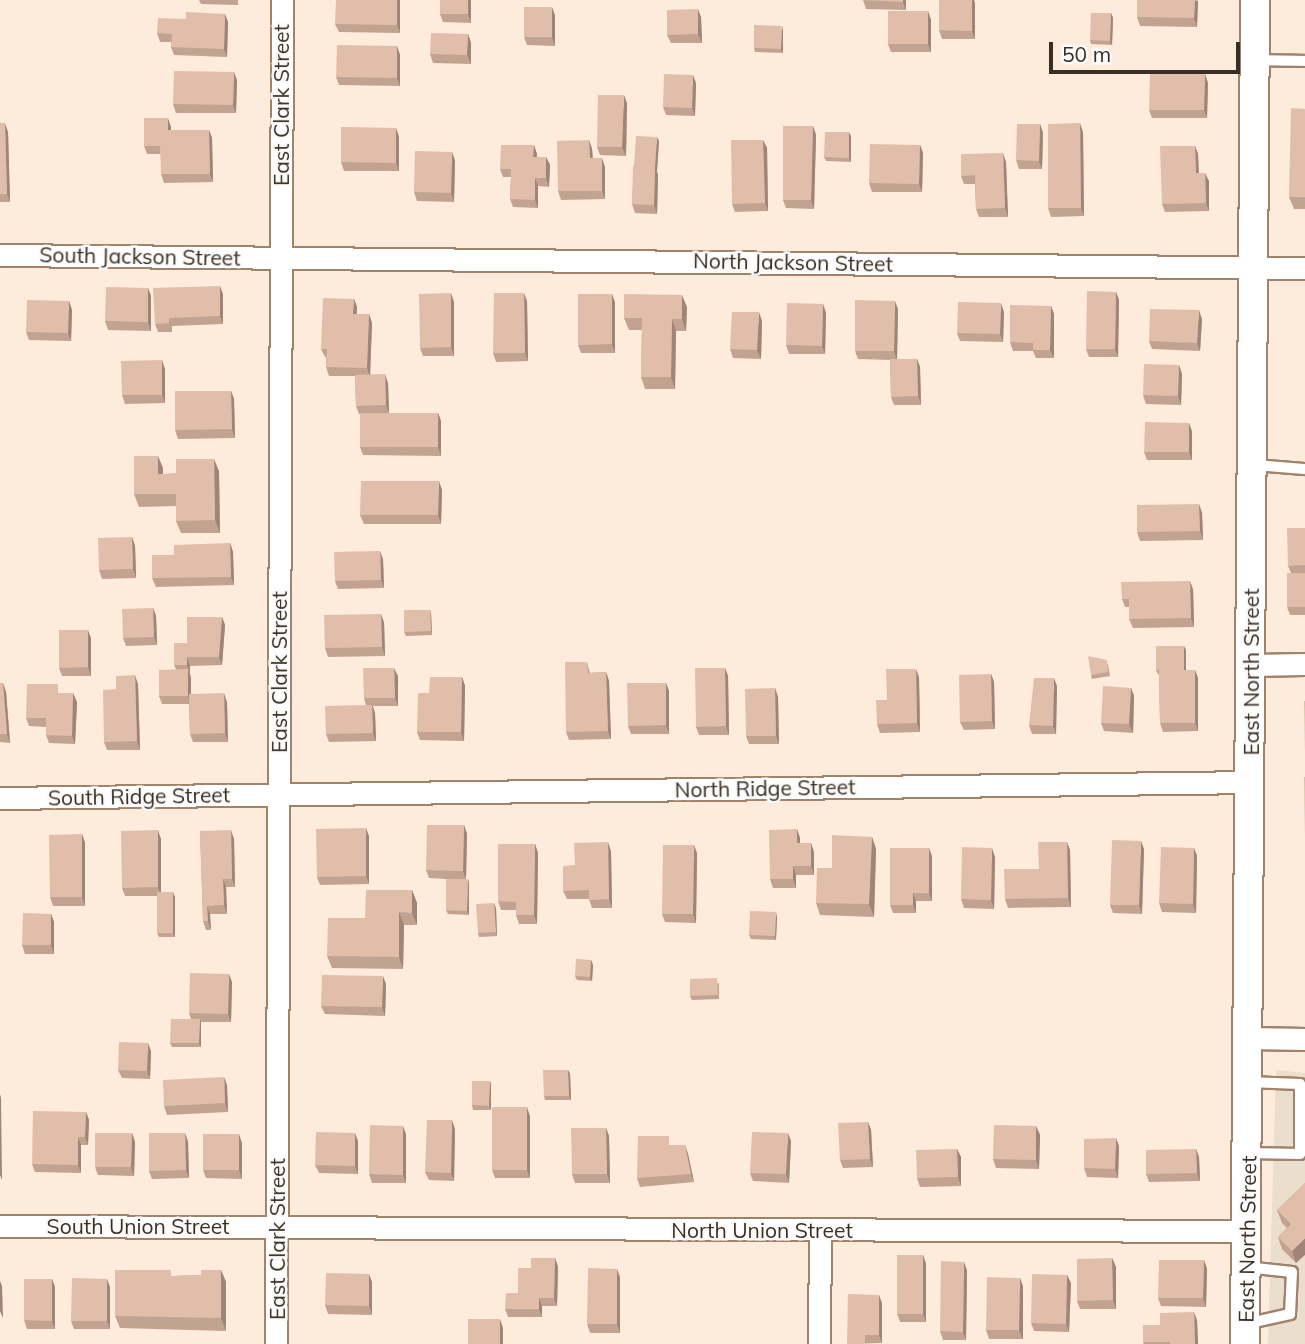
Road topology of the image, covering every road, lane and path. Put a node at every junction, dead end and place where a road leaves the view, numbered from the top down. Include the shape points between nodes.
1 (282, 0) edge
2 (1255, 0) edge
3 (1254, 60) junction
4 (1305, 61) edge
5 (0, 255) edge
6 (281, 258) junction
7 (1251, 267) junction
8 (1305, 268) edge
9 (1251, 465) junction
10 (1305, 469) edge
11 (1305, 664) edge
12 (1251, 665) junction
13 (1251, 782) junction
14 (279, 793) junction
15 (0, 798) edge
16 (1249, 1038) junction
17 (1305, 1039) edge
18 (1248, 1082) junction
19 (1248, 1153) junction
20 (0, 1226) edge
21 (277, 1226) junction
22 (820, 1231) junction
23 (1247, 1231) junction
24 (1246, 1267) junction
25 (1245, 1334) edge
26 (276, 1344) edge
27 (819, 1344) edge

1 - 6 street, East Clark Street
2 - 3 street, East North Street
3 - 4 lane
3 - 7 street, East North Street
5 - 6 street, South Jackson Street
6 - 7 street, North Jackson Street
6 - 14 street, East Clark Street
7 - 8 street, North Jackson Street
7 - 9 street, East North Street
9 - 10 lane
9 - 12 street, East North Street
11 - 12 street
12 - 13 street, East North Street
13 - 14 street, North Ridge Street
13 - 16 street, East North Street
14 - 15 street, South Ridge Street
14 - 21 street, East Clark Street
16 - 17 street
16 - 18 street, East North Street
18 - 19 street, East North Street
18 - 19 lane via 1300,1084 1300,1154
19 - 23 street, East North Street
20 - 21 street, South Union Street
21 - 22 street, North Union Street
21 - 26 street, East Clark Street
22 - 23 street, North Union Street
22 - 27 street
23 - 24 street, East North Street
24 - 25 street, East North Street
24 - 25 lane via 1292,1272 1290,1314

